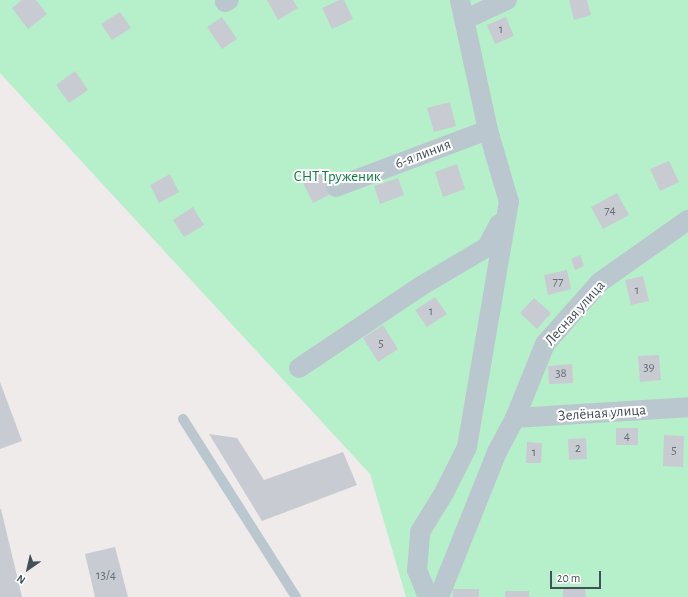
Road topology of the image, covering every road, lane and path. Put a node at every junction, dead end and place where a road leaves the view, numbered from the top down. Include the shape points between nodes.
1 (460, 0) edge
2 (507, 0) edge
3 (466, 19) junction
4 (488, 130) junction
5 (336, 187) dead end
6 (509, 202) junction
7 (688, 220) edge
8 (298, 368) dead end
9 (688, 407) edge
10 (515, 418) junction
11 (183, 419) dead end
12 (296, 597) edge
13 (428, 597) edge
14 (439, 597) edge

1 - 3 street
2 - 3 street
3 - 4 street
4 - 5 street, 6-я линия
4 - 6 street
6 - 8 street via 488,247 421,286
6 - 13 street via 467,447 444,493 420,532 417,570
7 - 10 street, Лесная улица via 600,282 545,344
9 - 10 street, Зелёная улица
10 - 14 street, Лесная улица via 497,452
11 - 12 lane

